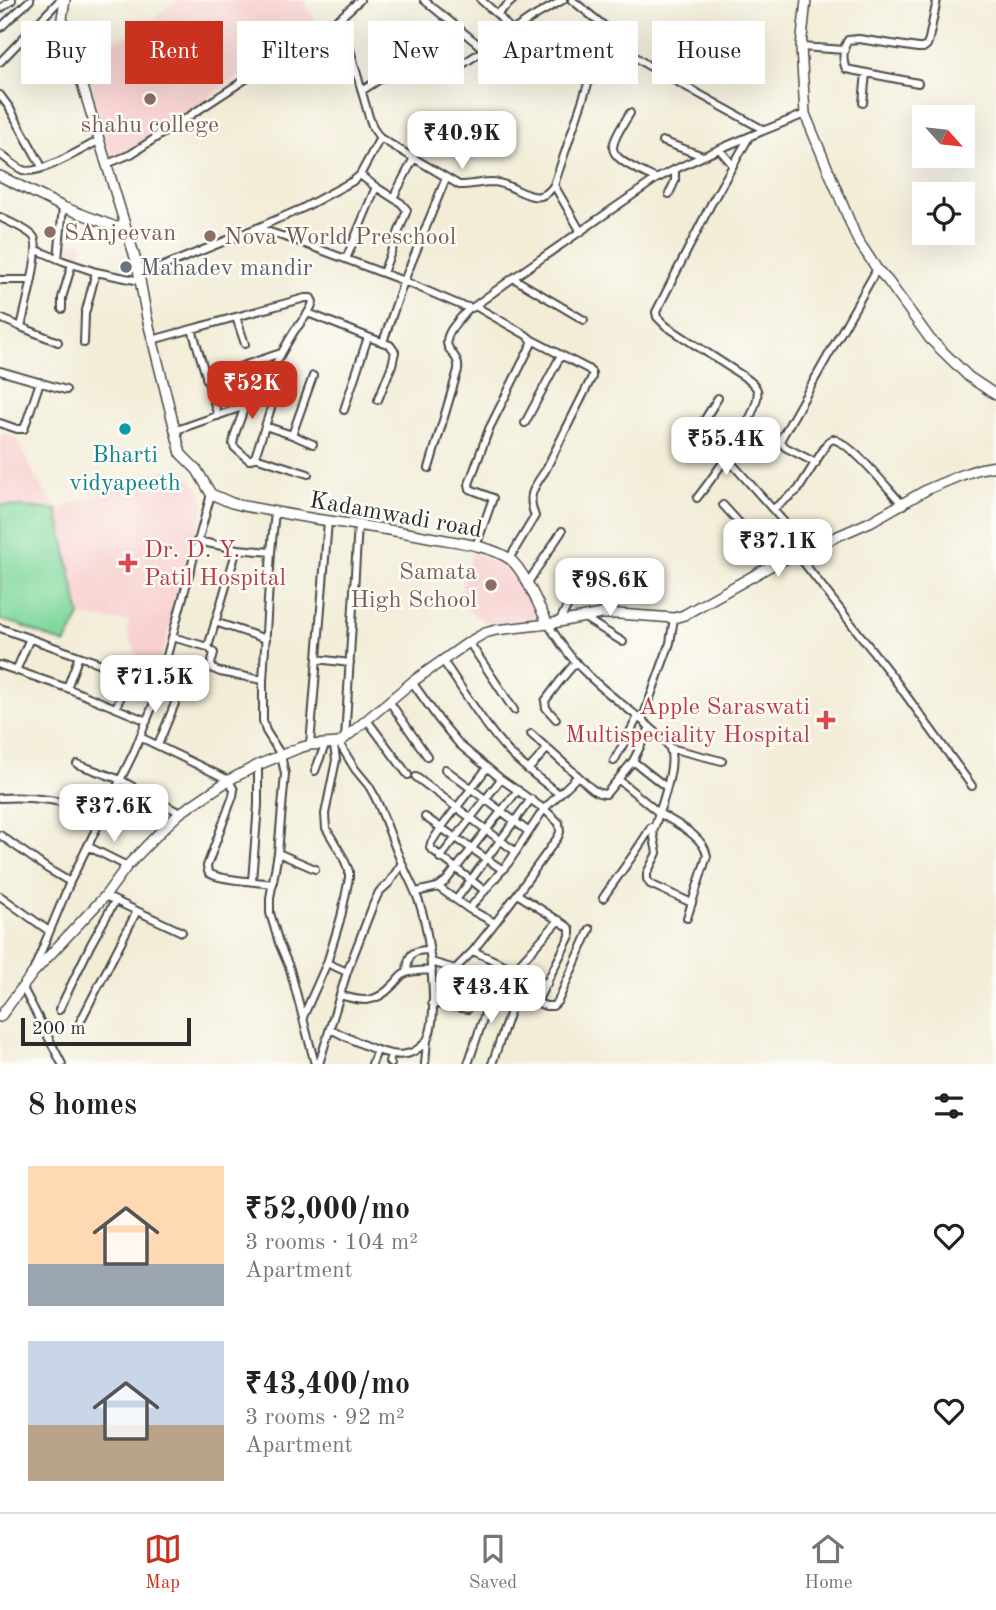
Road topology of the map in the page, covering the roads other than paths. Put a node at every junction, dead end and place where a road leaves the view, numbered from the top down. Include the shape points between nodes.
1 (12, 0) edge
2 (30, 0) edge
3 (62, 0) edge
4 (359, 0) edge
5 (424, 0) edge
6 (481, 0) edge
7 (513, 0) edge
8 (563, 0) edge
9 (572, 0) edge
10 (806, 0) edge
11 (937, 0) edge
12 (0, 9) edge
13 (497, 14) junction
14 (341, 17) junction
15 (503, 21) edge
16 (528, 21) edge
17 (598, 21) edge
18 (0, 28) edge
19 (478, 44) edge
20 (801, 47) junction
21 (845, 50) junction
22 (638, 58) edge
23 (0, 62) edge
24 (866, 73) junction
25 (918, 83) dead end
26 (372, 84) edge
27 (588, 84) edge
28 (363, 90) junction
29 (0, 94) edge
30 (863, 103) dead end
31 (630, 113) dead end
32 (805, 114) junction
33 (764, 130) junction
34 (749, 137) junction
35 (380, 138) junction
36 (100, 140) junction
37 (662, 141) dead end
38 (720, 150) junction
39 (0, 154) edge
40 (704, 157) junction
41 (415, 158) junction
42 (107, 164) junction
43 (732, 164) junction
44 (42, 167) junction
45 (676, 169) junction
46 (360, 175) junction
47 (0, 176) edge
48 (446, 178) junction
49 (656, 179) junction
50 (554, 185) junction
51 (376, 187) junction
52 (668, 194) dead end
53 (393, 198) junction
54 (63, 207) junction
55 (0, 217) edge
56 (124, 226) junction
57 (257, 228) junction
58 (581, 232) junction
59 (37, 250) junction
60 (58, 259) junction
61 (346, 259) junction
62 (72, 264) junction
63 (877, 269) junction
64 (96, 272) junction
65 (383, 273) junction
66 (140, 277) junction
67 (513, 278) junction
68 (0, 280) edge
69 (32, 280) junction
70 (404, 281) junction
71 (472, 307) junction
72 (62, 309) dead end
73 (308, 313) junction
74 (236, 317) junction
75 (0, 318) edge
76 (584, 320) dead end
77 (21, 327) junction
78 (192, 329) junction
79 (368, 337) junction
80 (152, 340) junction
81 (531, 340) junction
82 (58, 342) dead end
83 (383, 342) junction
84 (84, 344) dead end
85 (245, 344) dead end
86 (281, 353) junction
87 (561, 355) junction
88 (0, 371) edge
89 (313, 376) dead end
90 (206, 378) junction
91 (40, 382) junction
92 (66, 390) dead end
93 (276, 393) dead end
94 (996, 395) edge
95 (718, 398) dead end
96 (378, 400) dead end
97 (245, 406) junction
98 (344, 410) dead end
99 (218, 416) junction
100 (0, 423) edge
101 (525, 423) dead end
102 (265, 426) junction
103 (174, 431) junction
104 (292, 436) junction
105 (313, 444) dead end
106 (255, 457) junction
107 (727, 458) junction
108 (816, 463) junction
109 (996, 466) edge
110 (429, 468) dead end
111 (307, 474) dead end
112 (211, 494) junction
113 (697, 498) dead end
114 (723, 505) dead end
115 (903, 505) junction
116 (773, 509) junction
117 (275, 511) junction
118 (328, 521) junction
119 (358, 524) junction
120 (562, 531) dead end
121 (197, 541) junction
122 (476, 546) junction
123 (237, 549) junction
124 (808, 549) junction
125 (271, 552) junction
126 (797, 554) junction
127 (509, 558) junction
128 (776, 563) junction
129 (588, 566) dead end
130 (627, 568) dead end
131 (527, 584) junction
132 (601, 614) junction
133 (583, 617) junction
134 (674, 618) junction
135 (215, 622) junction
136 (553, 623) junction
137 (0, 628) edge
138 (172, 637) junction
139 (30, 638) junction
140 (266, 639) junction
141 (469, 642) junction
142 (623, 642) dead end
143 (208, 647) junction
144 (79, 656) junction
145 (317, 659) junction
146 (443, 661) junction
147 (576, 662) junction
148 (350, 663) junction
149 (0, 665) edge
150 (16, 671) junction
151 (131, 675) junction
152 (263, 680) junction
153 (412, 682) junction
154 (160, 685) junction
155 (67, 688) junction
156 (178, 695) dead end
157 (389, 701) junction
158 (117, 708) junction
159 (514, 710) dead end
160 (640, 718) junction
161 (556, 719) dead end
162 (367, 720) junction
163 (147, 721) junction
164 (650, 727) junction
165 (531, 734) dead end
166 (141, 737) junction
167 (336, 743) junction
168 (158, 745) junction
169 (310, 745) junction
170 (670, 748) junction
171 (547, 749) junction
172 (281, 755) junction
173 (427, 756) dead end
174 (614, 761) dead end
175 (633, 761) junction
176 (722, 761) dead end
177 (78, 764) dead end
178 (258, 765) junction
179 (487, 768) junction
180 (445, 769) dead end
181 (528, 770) junction
182 (315, 771) dead end
183 (408, 775) dead end
184 (578, 776) junction
185 (416, 777) dead end
186 (501, 779) junction
187 (121, 780) junction
188 (229, 780) junction
189 (619, 780) junction
190 (972, 786) dead end
191 (666, 788) junction
192 (471, 790) junction
193 (518, 790) junction
194 (558, 794) junction
195 (0, 798) edge
196 (531, 799) junction
197 (485, 800) junction
198 (457, 808) junction
199 (544, 809) junction
200 (500, 811) junction
201 (105, 813) junction
202 (180, 813) junction
203 (659, 813) junction
204 (425, 817) dead end
205 (471, 819) junction
206 (514, 822) junction
207 (441, 828) junction
208 (486, 830) junction
209 (529, 832) junction
210 (0, 835) edge
211 (456, 839) junction
212 (500, 840) junction
213 (89, 847) junction
214 (471, 849) junction
215 (516, 852) junction
216 (278, 853) junction
217 (440, 858) junction
218 (486, 859) junction
219 (402, 863) junction
220 (127, 866) junction
221 (315, 869) dead end
222 (455, 869) junction
223 (503, 870) junction
224 (471, 880) junction
225 (252, 881) junction
226 (70, 882) junction
227 (273, 884) junction
228 (438, 887) junction
229 (485, 891) junction
230 (416, 892) junction
231 (517, 894) junction
232 (0, 896) edge
233 (105, 896) junction
234 (603, 898) dead end
235 (456, 900) junction
236 (115, 901) junction
237 (692, 903) junction
238 (469, 909) junction
239 (137, 911) junction
240 (687, 918) dead end
241 (559, 920) junction
242 (495, 923) junction
243 (590, 929) dead end
244 (49, 931) junction
245 (182, 932) dead end
246 (430, 950) junction
247 (473, 951) junction
248 (431, 962) junction
249 (327, 963) junction
250 (455, 969) junction
251 (432, 970) junction
252 (514, 970) junction
253 (347, 972) junction
254 (407, 972) junction
255 (33, 973) junction
256 (547, 984) junction
257 (22, 986) junction
258 (495, 987) junction
259 (516, 994) junction
260 (340, 995) junction
261 (537, 1002) junction
262 (432, 1003) junction
263 (468, 1009) dead end
264 (59, 1010) dead end
265 (0, 1017) edge
266 (303, 1019) junction
267 (79, 1022) dead end
268 (330, 1029) junction
269 (427, 1040) junction
270 (377, 1050) junction
271 (391, 1054) junction
272 (389, 1063) edge
273 (62, 1064) edge
274 (317, 1064) edge
275 (372, 1064) edge
276 (425, 1064) edge
277 (468, 1064) edge
278 (492, 1064) edge

1 - 12 street
2 - 18 street
3 - 23 street
3 - 36 street via 62,18
4 - 14 street
5 - 19 street
6 - 13 street
7 - 13 street
8 - 16 street
9 - 17 street
10 - 20 street
11 - 21 street via 923,48 852,39
13 - 15 street
14 - 28 street
14 - 42 street via 131,154
20 - 21 street
20 - 32 street
21 - 24 street via 846,69
22 - 33 street
24 - 25 street
24 - 30 street
26 - 28 street
27 - 50 street
28 - 35 street
29 - 44 street
31 - 49 street via 614,153
32 - 33 street
32 - 63 street via 858,239
33 - 34 street
34 - 38 street
34 - 43 street
35 - 41 street
35 - 46 street
36 - 42 street
36 - 44 street
37 - 40 street
38 - 40 street
38 - 43 street
39 - 44 street via 24,170
40 - 45 street
41 - 48 street
41 - 53 street
42 - 56 street
43 - 107 street via 656,312 666,326 746,378 757,391 755,405
45 - 49 street
45 - 52 street
46 - 51 street
46 - 57 street
47 - 54 street
48 - 50 street via 468,185 503,184 533,197 545,195
48 - 70 street
49 - 58 street
50 - 58 street
51 - 53 street
51 - 61 street
53 - 65 street via 407,210
54 - 56 street
54 - 60 street
55 - 59 street via 33,236
56 - 66 street
57 - 61 street
57 - 66 street
58 - 67 street
59 - 60 street
59 - 69 street
60 - 62 street
61 - 65 street
62 - 64 street
62 - 72 street
63 - 94 street via 930,339 969,377
63 - 108 street via 781,439 785,447
64 - 66 street
64 - 84 street via 85,314
65 - 70 street
66 - 80 street
67 - 71 street
67 - 76 street
68 - 69 street
69 - 77 street
70 - 71 street
70 - 83 street
71 - 81 street
71 - 110 street via 446,339 458,370
73 - 74 street via 313,302 308,297
73 - 79 street
73 - 86 street
74 - 78 street
74 - 85 street
75 - 77 street
77 - 82 street
78 - 80 street
78 - 90 street
79 - 83 street
79 - 98 street
80 - 103 street
81 - 87 street
81 - 122 street via 468,484 493,498
83 - 96 street via 395,352
86 - 90 street
86 - 97 street
87 - 101 street
87 - 127 street via 588,369 592,377 530,497 535,516
88 - 91 street
89 - 104 street
90 - 99 street
91 - 92 street
91 - 100 street via 24,429
93 - 102 street
95 - 107 street via 699,432
97 - 99 street
97 - 106 street via 233,444 249,460
99 - 103 street
102 - 104 street
102 - 106 street
103 - 112 street via 181,454
104 - 105 street
106 - 111 street
107 - 113 street
107 - 116 street
108 - 115 street via 828,442 835,439
108 - 116 street via 798,490
109 - 115 street via 928,489
112 - 117 street, Kadamwadi road
112 - 121 street
114 - 128 street
115 - 124 street
116 - 124 street
117 - 118 street, Kadamwadi road
117 - 125 street
118 - 119 street, Kadamwadi road
118 - 145 street
119 - 122 street, Kadamwadi road
119 - 148 street
120 - 131 street
121 - 123 street
121 - 138 street
122 - 127 street, Kadamwadi road
123 - 125 street
123 - 135 street
124 - 126 street
125 - 140 street
126 - 128 street
126 - 190 street
127 - 131 street, Kadamwadi road
128 - 134 street
129 - 136 street
130 - 132 street
131 - 136 street, Kadamwadi road
132 - 133 street
132 - 134 street
133 - 136 street
133 - 142 street
134 - 160 street via 670,643
135 - 140 street
135 - 143 street
136 - 141 street via 496,630
136 - 147 street
137 - 139 street
138 - 143 street
138 - 154 street
139 - 144 street
139 - 150 street
140 - 152 street
141 - 146 street
141 - 159 street
143 - 152 street via 214,653 213,670
144 - 151 street
144 - 155 street
145 - 148 street
145 - 169 street
146 - 153 street
146 - 181 street via 486,725
147 - 160 street
147 - 161 street via 545,701
148 - 167 street
149 - 150 street
150 - 155 street
151 - 154 street
151 - 158 street
152 - 172 street via 265,731
153 - 157 street
153 - 179 street via 450,734
154 - 163 street
155 - 158 street
156 - 168 street
157 - 162 street
157 - 173 street
158 - 163 street
160 - 164 street
160 - 174 street
162 - 167 street
162 - 183 street
163 - 166 street
164 - 170 street
164 - 175 street
165 - 171 street
166 - 168 street
166 - 187 street
167 - 169 street
167 - 182 street
167 - 219 street via 374,794
167 - 249 street via 325,821 349,878
168 - 188 street
169 - 172 street
170 - 176 street
170 - 191 street
171 - 181 street
171 - 184 street
172 - 178 street
172 - 216 street via 285,774
175 - 189 street
175 - 191 street
177 - 187 street
178 - 188 street
178 - 225 street
179 - 186 street
179 - 192 street
180 - 192 street
181 - 194 street
184 - 189 street via 603,795
184 - 194 street
185 - 198 street
186 - 193 street
186 - 197 street
187 - 201 street
187 - 202 street
188 - 202 street
188 - 225 street via 233,796 207,870 214,876
189 - 203 street
191 - 203 street
192 - 197 street
192 - 198 street
193 - 196 street
193 - 200 street
194 - 199 street
195 - 201 street via 57,800
196 - 199 street
196 - 206 street
197 - 200 street
197 - 205 street
198 - 205 street
198 - 207 street
199 - 209 street
199 - 231 street via 557,820 560,832
200 - 206 street
200 - 208 street
201 - 213 street
202 - 220 street
203 - 234 street
203 - 237 street via 706,849
203 - 237 street via 653,832 657,853 647,879
204 - 207 street
205 - 208 street
205 - 211 street
206 - 209 street
206 - 212 street
207 - 211 street
207 - 217 street via 430,848
208 - 212 street
208 - 214 street
209 - 215 street
210 - 226 street
211 - 214 street
211 - 217 street
212 - 215 street
212 - 218 street
213 - 220 street
213 - 226 street
214 - 218 street
214 - 222 street
215 - 223 street
216 - 221 street
216 - 227 street
217 - 222 street
218 - 223 street
218 - 224 street
219 - 230 street
219 - 253 street via 377,897
220 - 233 street
222 - 224 street
222 - 228 street
223 - 229 street
224 - 229 street
224 - 235 street
225 - 227 street
226 - 244 street
227 - 266 street via 270,913
228 - 230 street
228 - 235 street
229 - 238 street
230 - 246 street
231 - 241 street
231 - 242 street
232 - 244 street
233 - 236 street
233 - 255 street
235 - 238 street
236 - 239 street
236 - 264 street
237 - 240 street
238 - 242 street
239 - 245 street
239 - 267 street
241 - 252 street
241 - 256 street via 570,933
242 - 247 street
243 - 261 street via 556,1004 550,1007
244 - 255 street
246 - 248 street
246 - 254 street via 412,953
247 - 250 street
247 - 252 street
248 - 250 street
248 - 251 street
249 - 253 street
249 - 266 street
250 - 258 street
251 - 254 street
251 - 262 street
252 - 256 street
253 - 260 street
254 - 260 street via 373,1000
255 - 257 street
256 - 261 street
257 - 265 street
257 - 273 street
258 - 259 street
258 - 277 street
259 - 261 street
259 - 278 street
260 - 268 street
262 - 263 street
262 - 269 street
266 - 274 street
268 - 270 street
268 - 274 street
269 - 271 street via 410,1053
269 - 276 street
270 - 271 street
270 - 275 street
271 - 272 street

